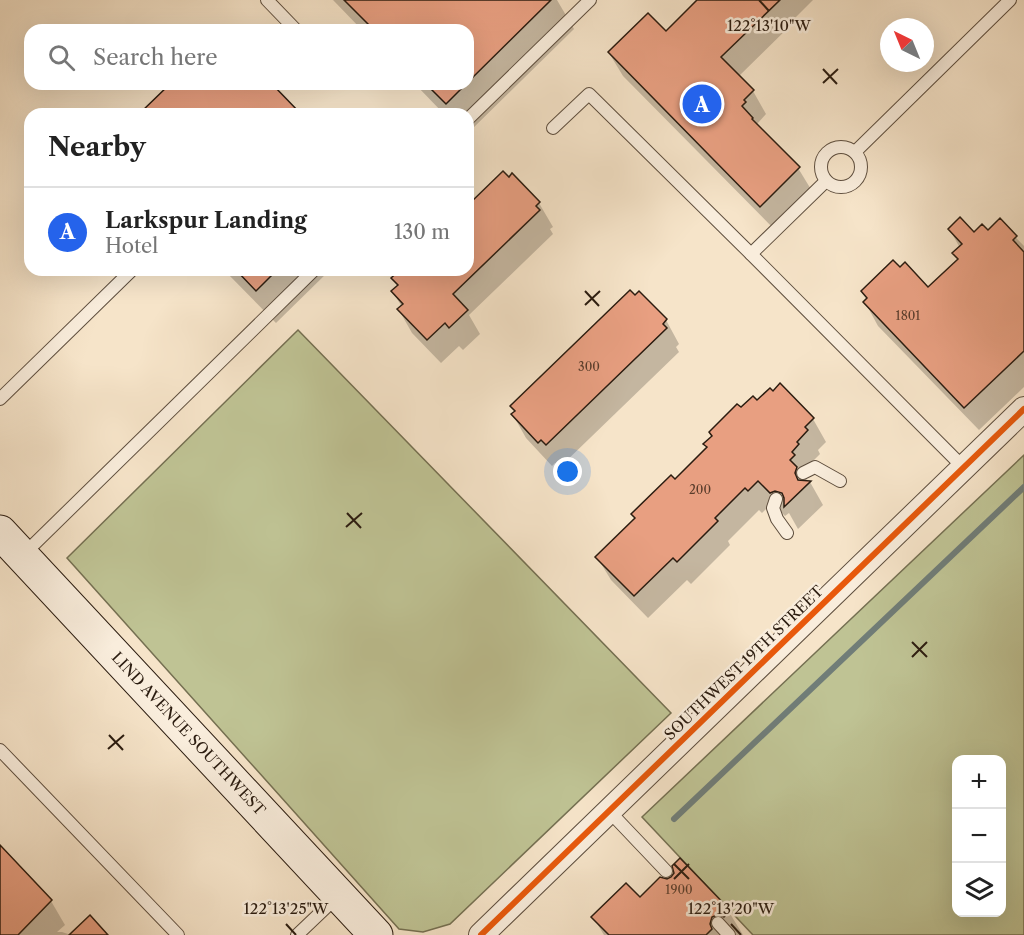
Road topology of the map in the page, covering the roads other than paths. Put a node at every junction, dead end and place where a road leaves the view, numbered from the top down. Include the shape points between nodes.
1 (267, 0) edge
2 (590, 0) edge
3 (1010, 0) edge
4 (290, 24) edge
5 (474, 113) edge
6 (553, 128) dead end
7 (855, 152) junction
8 (826, 181) junction
9 (751, 254) junction
10 (126, 276) edge
11 (308, 276) edge
12 (0, 399) edge
13 (1024, 409) edge
14 (963, 467) junction
15 (803, 473) dead end
16 (840, 481) dead end
17 (776, 499) dead end
18 (0, 532) edge
19 (787, 533) dead end
20 (22, 556) junction
21 (0, 750) edge
22 (609, 811) junction
23 (666, 872) dead end
24 (339, 895) junction
25 (718, 923) dead end
26 (178, 935) edge
27 (297, 935) edge
28 (376, 935) edge
29 (481, 935) edge
30 (729, 935) edge

1 - 4 lane
2 - 5 lane
3 - 7 lane
6 - 9 lane via 589,94
7 - 8 lane via 843,146 830,150 821,168
7 - 8 lane via 861,164 856,182 837,187
8 - 9 lane
9 - 14 lane
10 - 12 lane
11 - 20 lane
13 - 14 street, SOUTHWEST 19TH STREET
14 - 22 street, SOUTHWEST 19TH STREET
15 - 16 lane via 815,467
17 - 19 lane via 773,508
18 - 20 main road, LIND AVENUE SOUTHWEST
20 - 24 main road, LIND AVENUE SOUTHWEST
21 - 26 lane
22 - 23 lane
22 - 29 street, SOUTHWEST 19TH STREET
24 - 27 lane
24 - 28 main road, LIND AVENUE SOUTHWEST
25 - 30 lane

